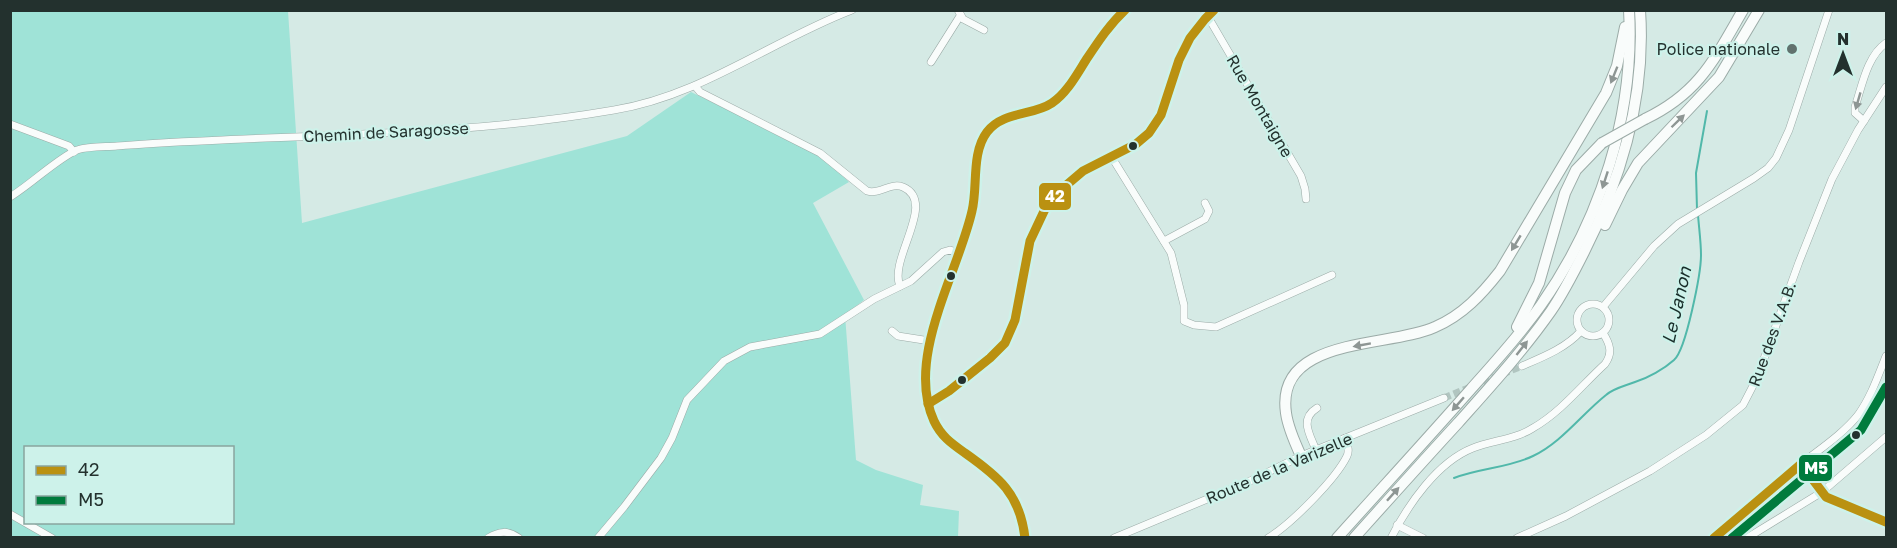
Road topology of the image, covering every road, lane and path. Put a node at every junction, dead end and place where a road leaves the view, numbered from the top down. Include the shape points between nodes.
1 (852, 10) edge
2 (1126, 10) edge
3 (1215, 10) edge
4 (1640, 10) edge
5 (1743, 10) edge
6 (1759, 10) edge
7 (1829, 10) edge
8 (959, 13) edge
9 (1206, 13) edge
10 (1629, 15) edge
11 (984, 30) dead end
12 (1887, 43) edge
13 (931, 62) dead end
14 (695, 86) junction
15 (1887, 87) edge
16 (1864, 120) junction
17 (10, 124) edge
18 (74, 152) junction
19 (1111, 156) junction
20 (10, 197) edge
21 (1306, 199) dead end
22 (1205, 203) dead end
23 (1164, 241) junction
24 (957, 252) junction
25 (1332, 275) dead end
26 (1569, 283) junction
27 (900, 286) junction
28 (1603, 307) junction
29 (892, 331) dead end
30 (1581, 331) junction
31 (1603, 333) junction
32 (930, 341) junction
33 (1510, 344) junction
34 (1887, 356) edge
35 (1522, 366) tunnel mouth
36 (1444, 398) tunnel mouth
37 (928, 404) junction
38 (1317, 408) dead end
39 (1887, 437) edge
40 (1345, 438) junction
41 (1316, 450) junction
42 (1301, 456) junction
43 (1801, 464) junction
44 (1822, 492) junction
45 (10, 514) edge
46 (24, 522) edge
47 (1887, 522) edge
48 (28, 524) edge
49 (1397, 525) junction
50 (1271, 536) edge
51 (52, 537) edge
52 (488, 537) edge
53 (519, 537) edge
54 (598, 537) edge
55 (1025, 537) edge
56 (1114, 537) edge
57 (1337, 537) edge
58 (1354, 537) edge
59 (1390, 537) edge
60 (1423, 537) edge
61 (1517, 537) edge
62 (1713, 537) edge
63 (1747, 537) edge

1 - 14 street, Chemin de Saragosse
2 - 24 street via 1058,97 1046,106 1000,121 987,132 980,146 972,212
3 - 9 street
4 - 26 highway via 1639,60 1628,139 1601,218
5 - 33 highway, bridge via 1697,84 1674,103 1602,143 1576,170 1565,193 1539,283
26 -> 6 highway via 1580,271 1638,163 1719,77
7 - 28 street via 1776,158 1754,178 1689,216 1654,246
8 - 11 street
8 - 13 street
9 - 19 street via 1183,49 1157,124 1136,144
9 - 21 street, Rue Montaigne via 1301,176
10 -> 33 highway via 1620,123 1600,194 1580,239 1540,306
10 -> 42 highway via 1606,93 1484,292 1460,313 1434,328 1322,354 1297,370 1287,392 1286,413
12 -> 16 street via 1872,60 1855,107
14 - 18 street, Chemin de Saragosse via 617,110 521,123 354,135 166,141
14 - 27 street via 820,153 867,190 875,192 897,186 909,192 916,217 898,263
15 - 16 street, Rue des V.A.B.
16 - 61 street, Rue des V.A.B. via 1832,179 1757,378 1743,405 1706,435 1650,471
17 - 18 street via 34,131
18 - 20 street
19 - 23 street
19 - 37 street via 1066,185 1039,219 1027,252 1013,327 1001,348
22 - 23 street via 1209,211 1205,219
23 - 25 street via 1179,282 1184,321 1194,325 1216,327
24 - 27 street via 943,252
24 - 32 street
58 -> 26 highway via 1506,369
27 - 54 street via 820,334 750,347 724,361 687,400 661,458
28 - 30 street via 1588,304 1579,311 1577,322
28 - 31 street via 1609,320
29 - 32 street via 898,336
30 - 31 street via 1590,336
30 - 35 street via 1552,353
31 - 49 street via 1609,345 1608,359 1551,416 1524,434 1475,447 1451,460
32 - 37 street via 924,376
33 -> 57 highway
34 - 43 street via 1858,414
36 - 40 street, Route de la Varizelle
37 - 55 street via 944,437 1008,487 1022,513
38 - 41 street via 1309,413 1306,423
39 - 44 street
40 - 41 street, Route de la Varizelle
40 - 50 street via 1348,456 1338,470 1290,522
41 - 42 street, Route de la Varizelle
42 - 56 street, Route de la Varizelle
43 - 44 main road
43 - 62 main road
44 - 47 main road via 1833,501
44 - 63 street
45 - 46 street
48 - 51 street
49 - 59 street
49 - 60 street
52 - 53 street via 497,532

